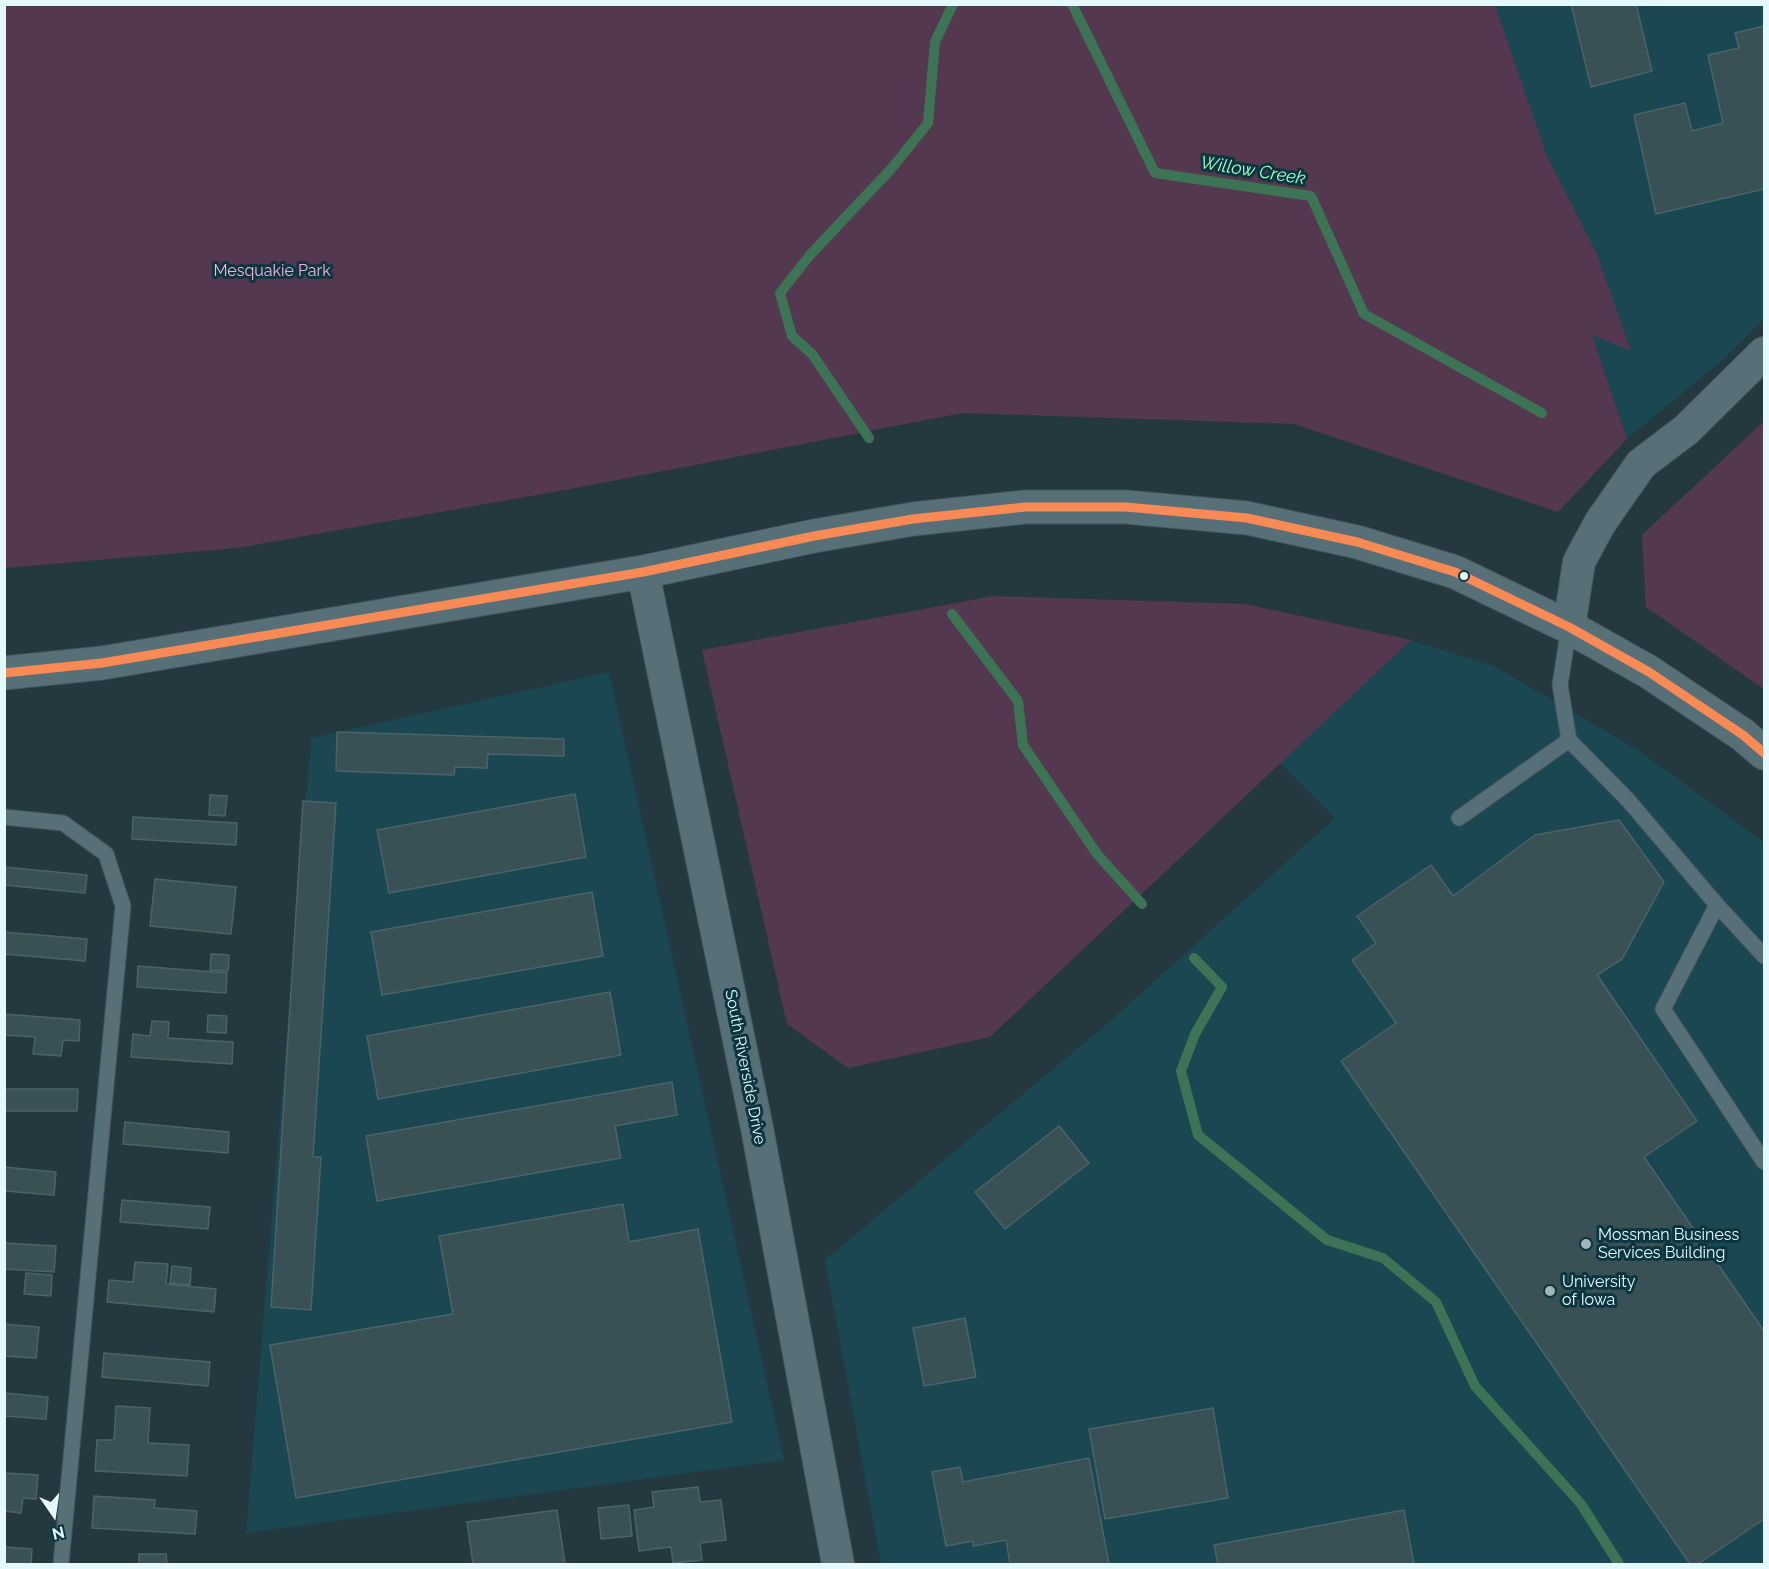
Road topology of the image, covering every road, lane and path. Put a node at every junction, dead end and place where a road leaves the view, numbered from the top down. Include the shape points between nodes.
1 (1764, 352) edge
2 (643, 572) junction
3 (1569, 627) junction
4 (4, 673) edge
5 (1569, 740) junction
6 (1764, 753) edge
7 (4, 817) edge
8 (1459, 818) dead end
9 (1717, 905) junction
10 (1764, 956) edge
11 (1764, 1162) edge
12 (61, 1564) edge
13 (838, 1564) edge

1 - 3 street via 1686,430 1641,464 1600,523 1579,562
2 - 3 main road via 913,519 1025,507 1126,507 1247,518 1358,542 1455,572
2 - 4 main road via 113,661
2 - 13 street, South Riverside Drive via 755,1116
3 - 5 lane via 1560,685
3 - 6 main road via 1649,672
5 - 8 lane
5 - 9 lane via 1628,800
7 - 12 lane via 63,823 106,854 123,906
9 - 10 lane
9 - 11 lane via 1663,1009

